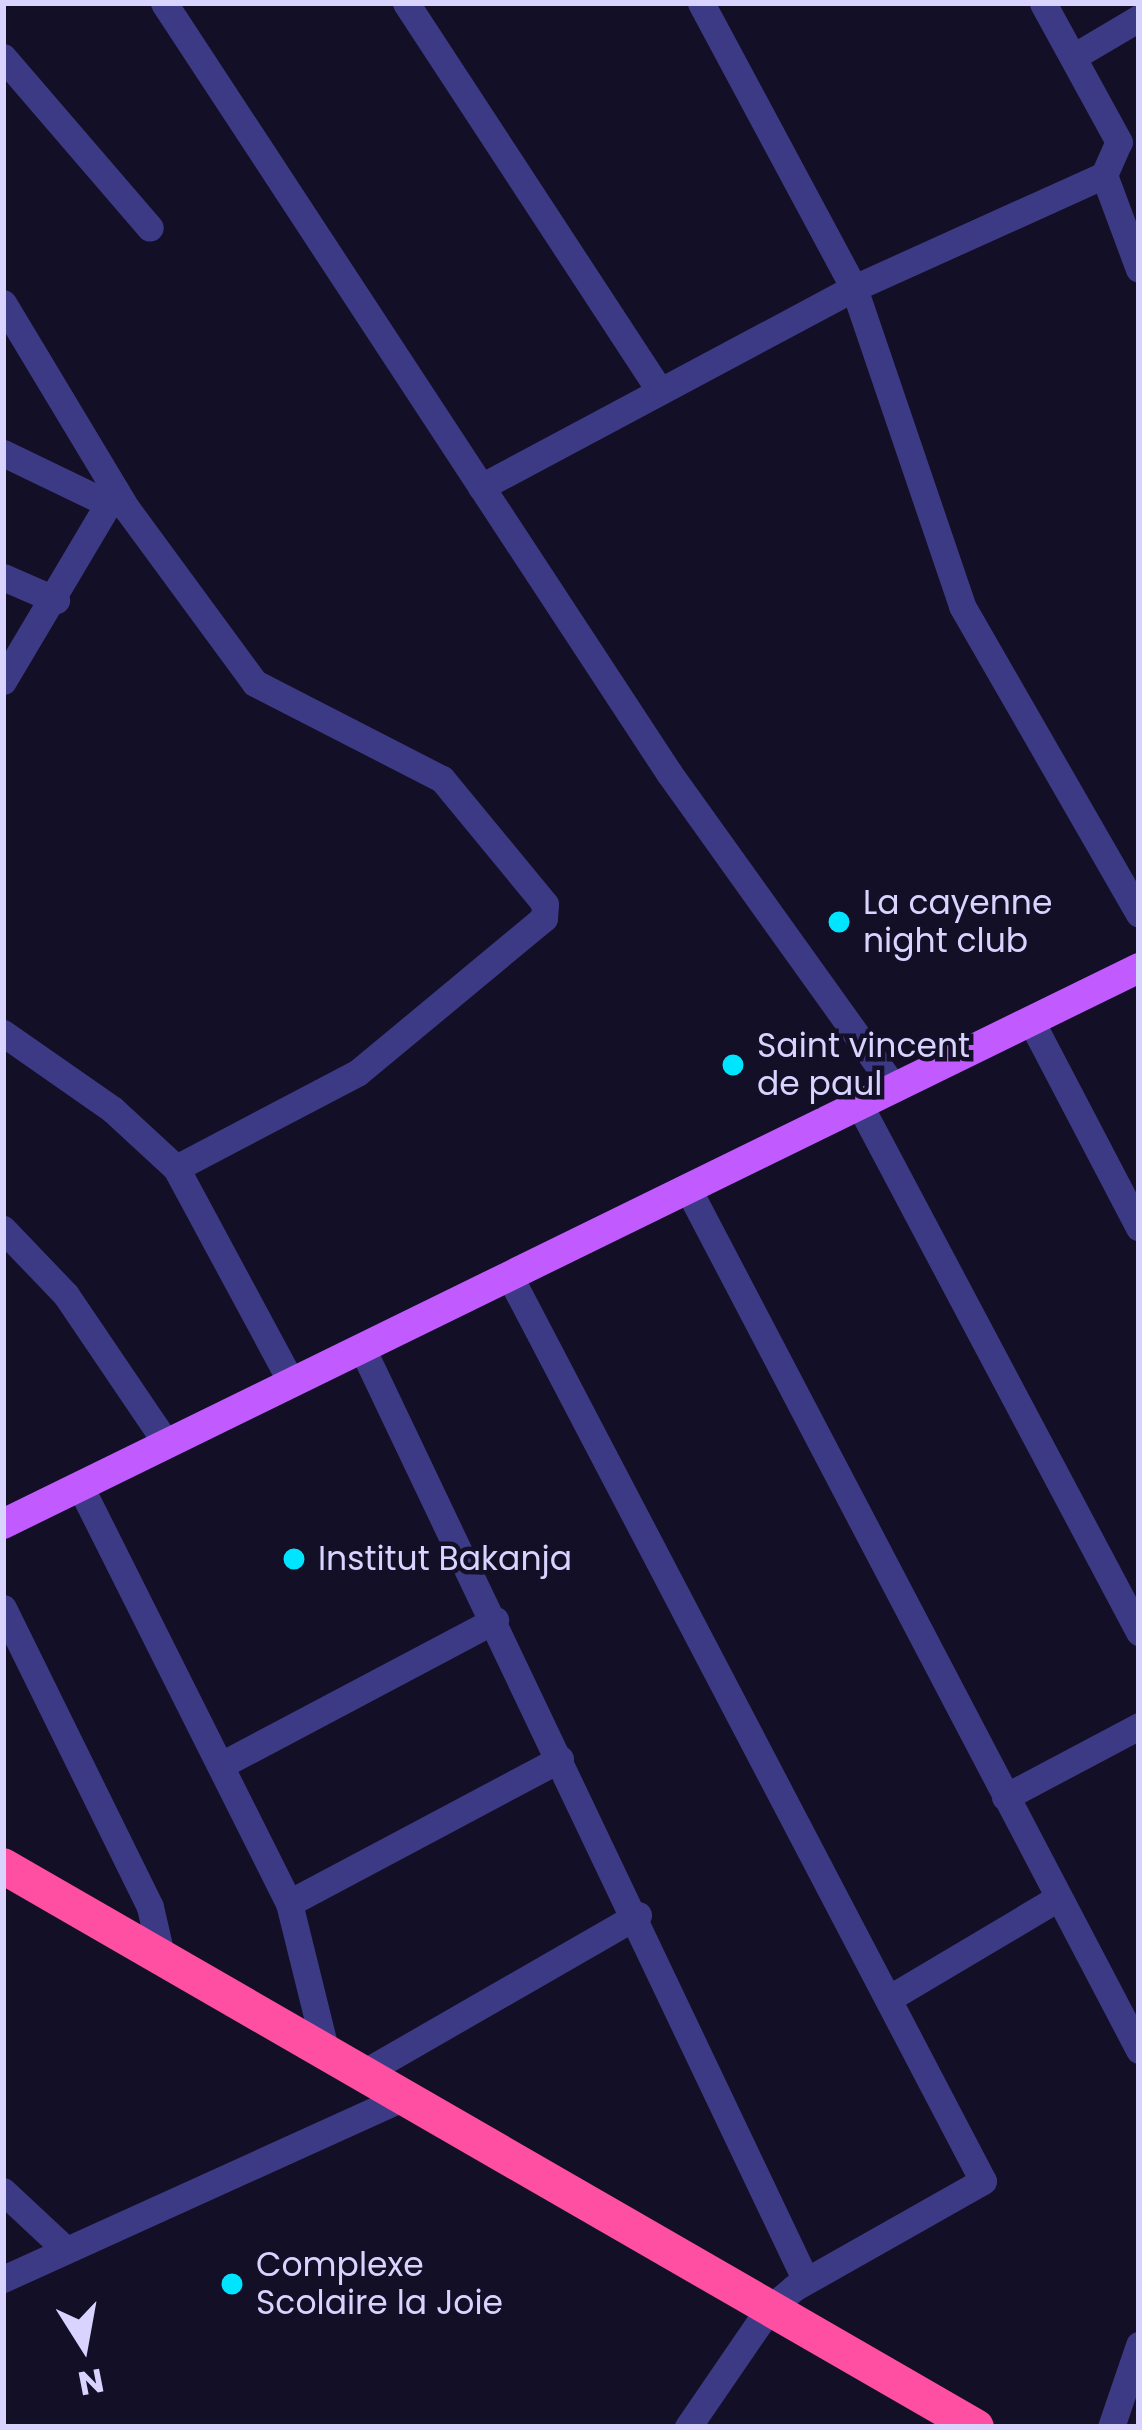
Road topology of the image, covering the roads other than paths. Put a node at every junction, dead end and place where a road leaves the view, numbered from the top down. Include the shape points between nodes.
1 (164, 3) edge
2 (406, 3) edge
3 (701, 3) edge
4 (1042, 3) edge
5 (1139, 18) edge
6 (3, 57) edge
7 (1073, 57) junction
8 (1104, 175) junction
9 (150, 228) dead end
10 (1139, 269) edge
11 (854, 288) junction
12 (3, 303) edge
13 (659, 390) junction
14 (3, 453) edge
15 (481, 487) junction
16 (112, 497) junction
17 (3, 577) edge
18 (56, 600) junction
19 (3, 681) edge
20 (1139, 914) edge
21 (1139, 968) edge
22 (1031, 1021) junction
23 (3, 1033) edge
24 (894, 1087) junction
25 (859, 1104) junction
26 (176, 1168) junction
27 (688, 1189) junction
28 (1139, 1228) edge
29 (3, 1229) edge
30 (510, 1276) junction
31 (362, 1348) junction
32 (292, 1383) junction
33 (167, 1444) junction
34 (81, 1488) junction
35 (3, 1524) edge
36 (1128, 1587) edge
37 (3, 1608) edge
38 (495, 1620) junction
39 (1139, 1632) edge
40 (1139, 1726) edge
41 (560, 1759) junction
42 (223, 1764) junction
43 (1005, 1797) junction
44 (3, 1866) edge
45 (1058, 1898) junction
46 (289, 1903) junction
47 (638, 1916) junction
48 (162, 1959) junction
49 (893, 1996) junction
50 (1139, 2050) edge
51 (326, 2052) junction
52 (365, 2072) junction
53 (407, 2096) junction
54 (3, 2191) edge
55 (64, 2248) junction
56 (3, 2279) edge
57 (806, 2279) junction
58 (768, 2310) junction
59 (1139, 2345) edge
60 (967, 2425) edge
61 (688, 2427) edge
62 (1111, 2427) edge

1 - 15 street
2 - 13 street
3 - 11 street
4 - 7 street
5 - 7 street
6 - 9 street
7 - 8 street via 1119,142
8 - 10 street
8 - 11 street
11 - 13 street
11 - 20 street via 962,606
12 - 16 street
13 - 15 street
14 - 16 street
15 - 24 street via 669,773
16 - 18 street
16 - 26 street via 255,683 442,779 545,904 544,918 357,1072
17 - 18 street
18 - 19 street
21 - 22 main road
22 - 24 main road
22 - 28 street
23 - 26 street via 112,1108
24 - 25 main road
25 - 27 main road
25 - 36 street
26 - 32 street
27 - 30 main road
27 - 43 street
29 - 33 street via 66,1295
30 - 31 main road
30 - 49 street
31 - 32 main road
31 - 38 street
32 - 33 main road
33 - 34 main road
34 - 35 main road
34 - 42 street
36 - 39 street
37 - 48 street via 150,1907
38 - 41 street
38 - 42 street
40 - 43 street
41 - 46 street
41 - 47 street
42 - 46 street
43 - 45 street
44 - 48 highway
45 - 49 street
45 - 50 street
46 - 51 street
47 - 52 street
47 - 57 street
48 - 51 highway
49 - 57 street via 983,2181
51 - 52 highway
52 - 53 highway
53 - 55 street
53 - 58 highway
54 - 55 street
55 - 56 street
57 - 58 street
58 - 60 highway
58 - 61 street
59 - 62 street

